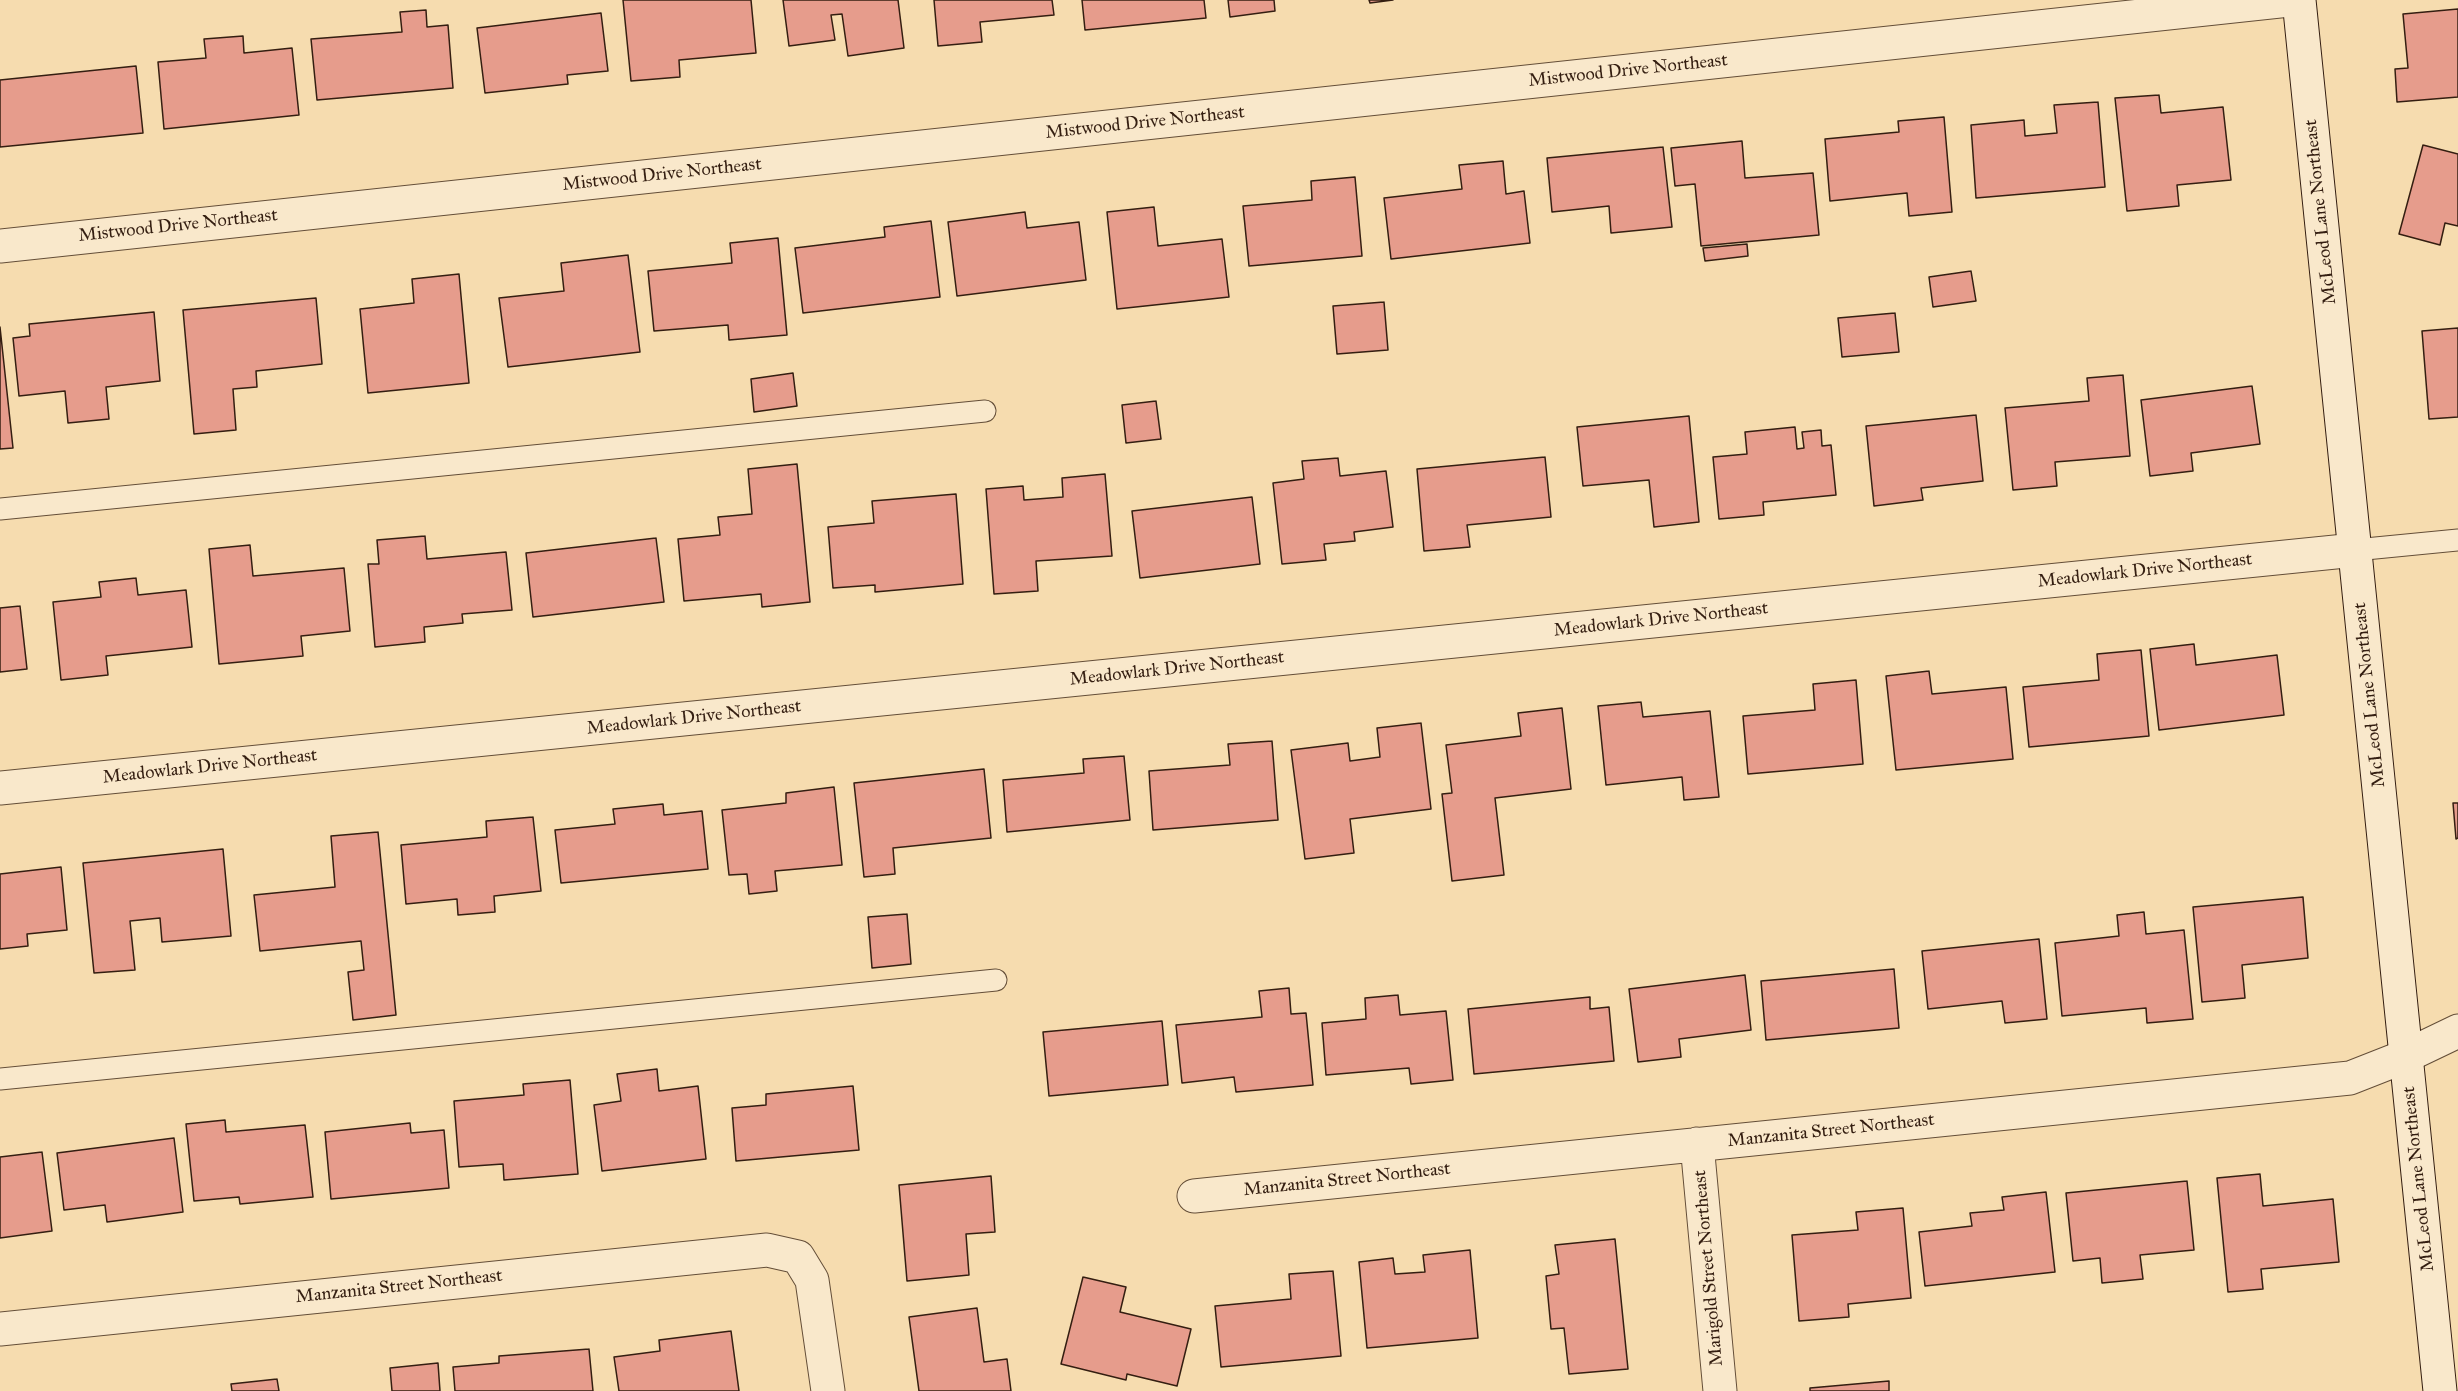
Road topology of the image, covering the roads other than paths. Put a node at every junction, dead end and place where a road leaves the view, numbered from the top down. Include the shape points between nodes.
1 (2289, 0) edge
2 (2300, 0) edge
3 (0, 246) edge
4 (985, 411) dead end
5 (0, 509) edge
6 (2458, 540) edge
7 (2355, 550) junction
8 (0, 788) edge
9 (996, 980) dead end
10 (2458, 1031) edge
11 (2406, 1056) junction
12 (0, 1079) edge
13 (1697, 1144) junction
14 (1194, 1196) dead end
15 (0, 1329) edge
16 (828, 1391) edge
17 (1720, 1391) edge
18 (2440, 1391) edge

1 - 3 street, Mistwood Drive Northeast
2 - 7 street, McLeod Lane Northeast
4 - 5 lane
6 - 7 lane
7 - 8 street, Meadowlark Drive Northeast
7 - 11 street, McLeod Lane Northeast
9 - 12 lane
10 - 11 street, Manzanita Street Northeast
11 - 13 street, Manzanita Street Northeast via 2350,1078
11 - 18 street, McLeod Lane Northeast
13 - 14 street, Manzanita Street Northeast
13 - 17 street, Marigold Street Northeast
15 - 16 street, Manzanita Street Northeast via 767,1250 798,1257 812,1280

